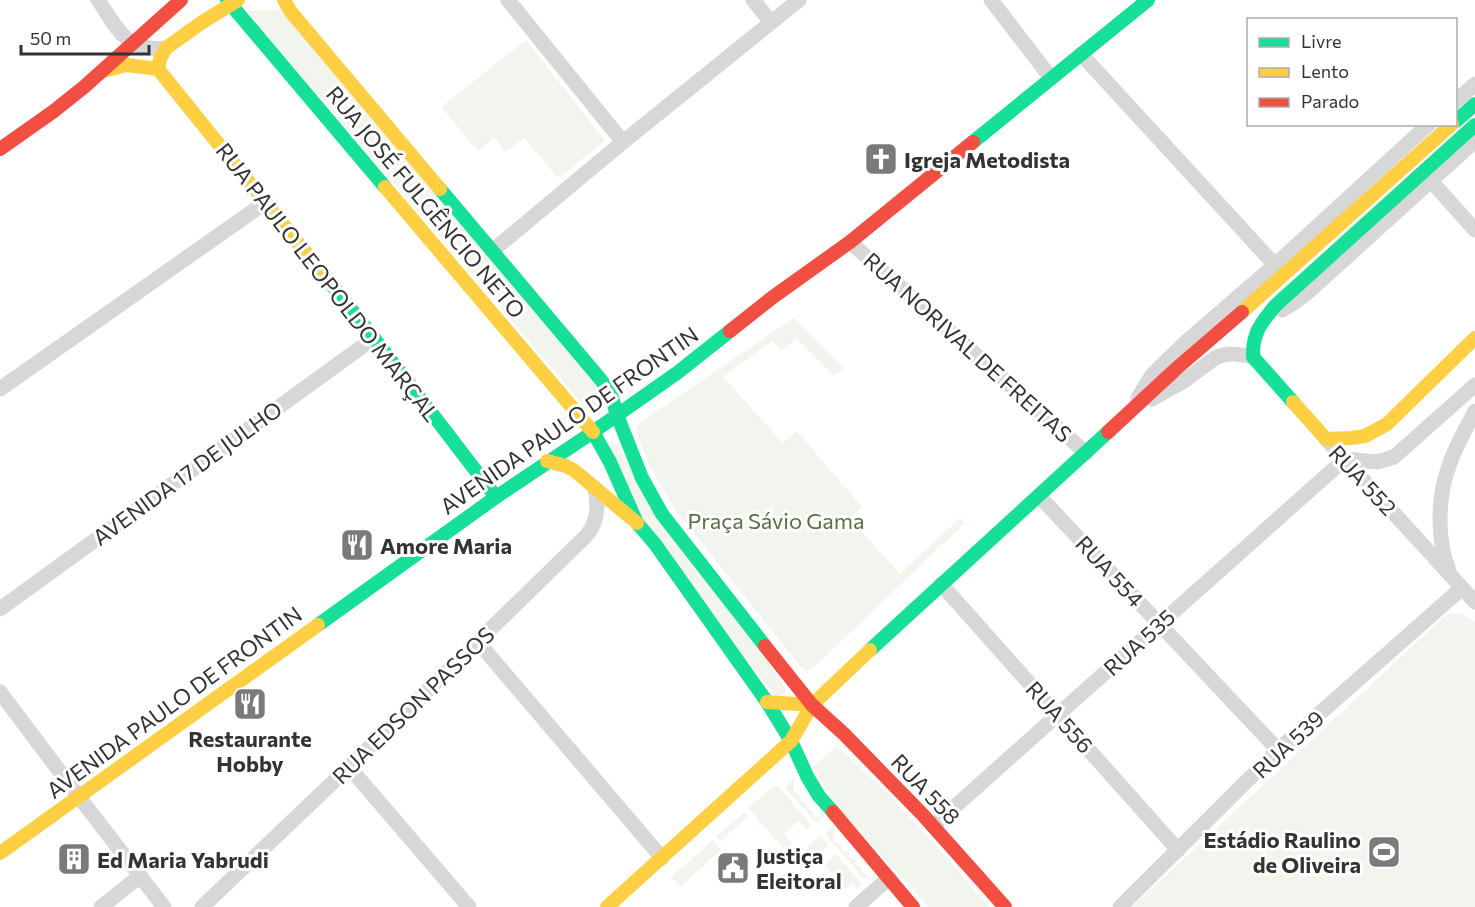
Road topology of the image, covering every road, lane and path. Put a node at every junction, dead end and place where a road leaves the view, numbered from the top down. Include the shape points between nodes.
1 (98, 0) edge
2 (181, 0) edge
3 (284, 0) edge
4 (508, 0) edge
5 (753, 0) edge
6 (799, 0) edge
7 (991, 0) edge
8 (1148, 0) edge
9 (232, 2) edge
10 (771, 22) junction
11 (132, 43) junction
12 (166, 48) junction
13 (1081, 54) junction
14 (158, 69) junction
15 (103, 71) junction
16 (1051, 78) junction
17 (1475, 84) edge
18 (1457, 99) edge
19 (1475, 104) edge
20 (1457, 119) edge
21 (1475, 125) edge
22 (1428, 126) edge
23 (1450, 126) edge
24 (1475, 141) edge
25 (623, 142) junction
26 (0, 148) edge
27 (1431, 181) junction
28 (266, 202) junction
29 (1475, 230) edge
30 (850, 242) junction
31 (492, 251) junction
32 (1276, 272) junction
33 (1265, 318) junction
34 (374, 338) junction
35 (1475, 338) edge
36 (1253, 357) junction
37 (1475, 385) edge
38 (0, 390) edge
39 (1131, 411) junction
40 (1475, 411) edge
41 (617, 415) junction
42 (593, 432) junction
43 (1326, 439) junction
44 (1086, 453) junction
45 (1345, 459) junction
46 (547, 461) junction
47 (595, 489) junction
48 (496, 496) junction
49 (1039, 496) junction
50 (637, 523) junction
51 (941, 584) junction
52 (1463, 585) edge
53 (1475, 602) edge
54 (0, 609) edge
55 (1160, 624) junction
56 (478, 642) junction
57 (0, 692) edge
58 (767, 702) junction
59 (812, 705) junction
60 (1058, 715) junction
61 (791, 741) junction
62 (1278, 750) junction
63 (349, 767) junction
64 (79, 797) junction
65 (933, 826) junction
66 (1178, 850) junction
67 (0, 853) edge
68 (662, 858) junction
69 (139, 877) junction
70 (889, 878) junction
71 (101, 907) edge
72 (164, 907) edge
73 (202, 907) edge
74 (470, 907) edge
75 (607, 907) edge
76 (856, 907) edge
77 (913, 907) edge
78 (1005, 907) edge
79 (1120, 907) edge

1 - 11 street
2 - 11 main road
3 - 31 main road, RUA JOSÉ FULGÊNCIO NETO
4 - 25 street
5 - 10 street
6 - 10 street
7 - 16 street
8 - 13 main road, AVENIDA PAULO DE FRONTIN
9 - 12 main road
9 - 42 main road, RUA JOSÉ FULGÊNCIO NETO
10 - 25 street
11 - 12 street
11 - 15 main road
12 - 14 main road
13 - 16 main road, AVENIDA PAULO DE FRONTIN
13 - 32 street
14 - 15 main road via 127,65
14 - 28 main road, RUA PAULO LEOPOLDO MARÇAL
15 - 26 main road
16 - 30 main road, AVENIDA PAULO DE FRONTIN
17 - 18 street
19 - 20 main road
21 - 33 main road
22 - 32 street
23 - 32 main road
24 - 27 street
25 - 31 street
27 - 29 street
27 - 33 street via 1301,298
28 - 34 main road, RUA PAULO LEOPOLDO MARÇAL
28 - 38 street
30 - 41 main road, AVENIDA PAULO DE FRONTIN
30 - 44 street, RUA NORIVAL DE FREITAS
31 - 41 main road, RUA JOSÉ FULGÊNCIO NETO via 607,387
32 - 39 main road via 1242,312
32 - 39 street via 1158,369
33 - 36 main road via 1256,330
34 - 48 main road, RUA PAULO LEOPOLDO MARÇAL
34 - 54 street, AVENIDA 17 DE JULHO
35 - 43 main road via 1380,429 1360,438
36 - 39 street via 1221,355
36 - 43 main road, RUA 552
37 - 45 street via 1394,457 1378,462
39 - 44 main road
40 - 52 street via 1449,464 1442,492 1444,558
41 - 42 main road, AVENIDA PAULO DE FRONTIN
41 - 59 main road, RUA JOSÉ FULGÊNCIO NETO via 657,506
42 - 46 main road, AVENIDA PAULO DE FRONTIN
42 - 50 main road, RUA JOSÉ FULGÊNCIO NETO
43 - 45 street, RUA 552
44 - 49 main road
45 - 52 street, RUA 552
45 - 55 street, RUA 535
46 - 47 main road via 575,471
46 - 48 main road, AVENIDA PAULO DE FRONTIN
47 - 50 main road
47 - 56 street, RUA EDSON PASSOS via 598,505 592,529
48 - 64 main road, AVENIDA PAULO DE FRONTIN
49 - 51 main road
49 - 55 street, RUA 554
50 - 58 main road
51 - 59 main road
51 - 60 street, RUA 556
52 - 53 street, RUA 552
52 - 62 street, RUA 539
55 - 60 street, RUA 535
55 - 62 street, RUA 554
56 - 63 street, RUA EDSON PASSOS
56 - 68 street
57 - 64 street
58 - 59 main road
58 - 61 main road
59 - 61 main road
59 - 65 main road, RUA 558
60 - 65 street, RUA 535
60 - 66 street, RUA 556
61 - 68 main road
61 - 70 main road via 819,796
62 - 66 street, RUA 539
63 - 73 street, RUA EDSON PASSOS
63 - 74 street
64 - 67 main road, AVENIDA PAULO DE FRONTIN
64 - 69 street
65 - 78 main road, RUA 558
66 - 79 street, RUA 539
68 - 75 main road
69 - 71 street
69 - 72 street
70 - 76 street
70 - 77 main road

